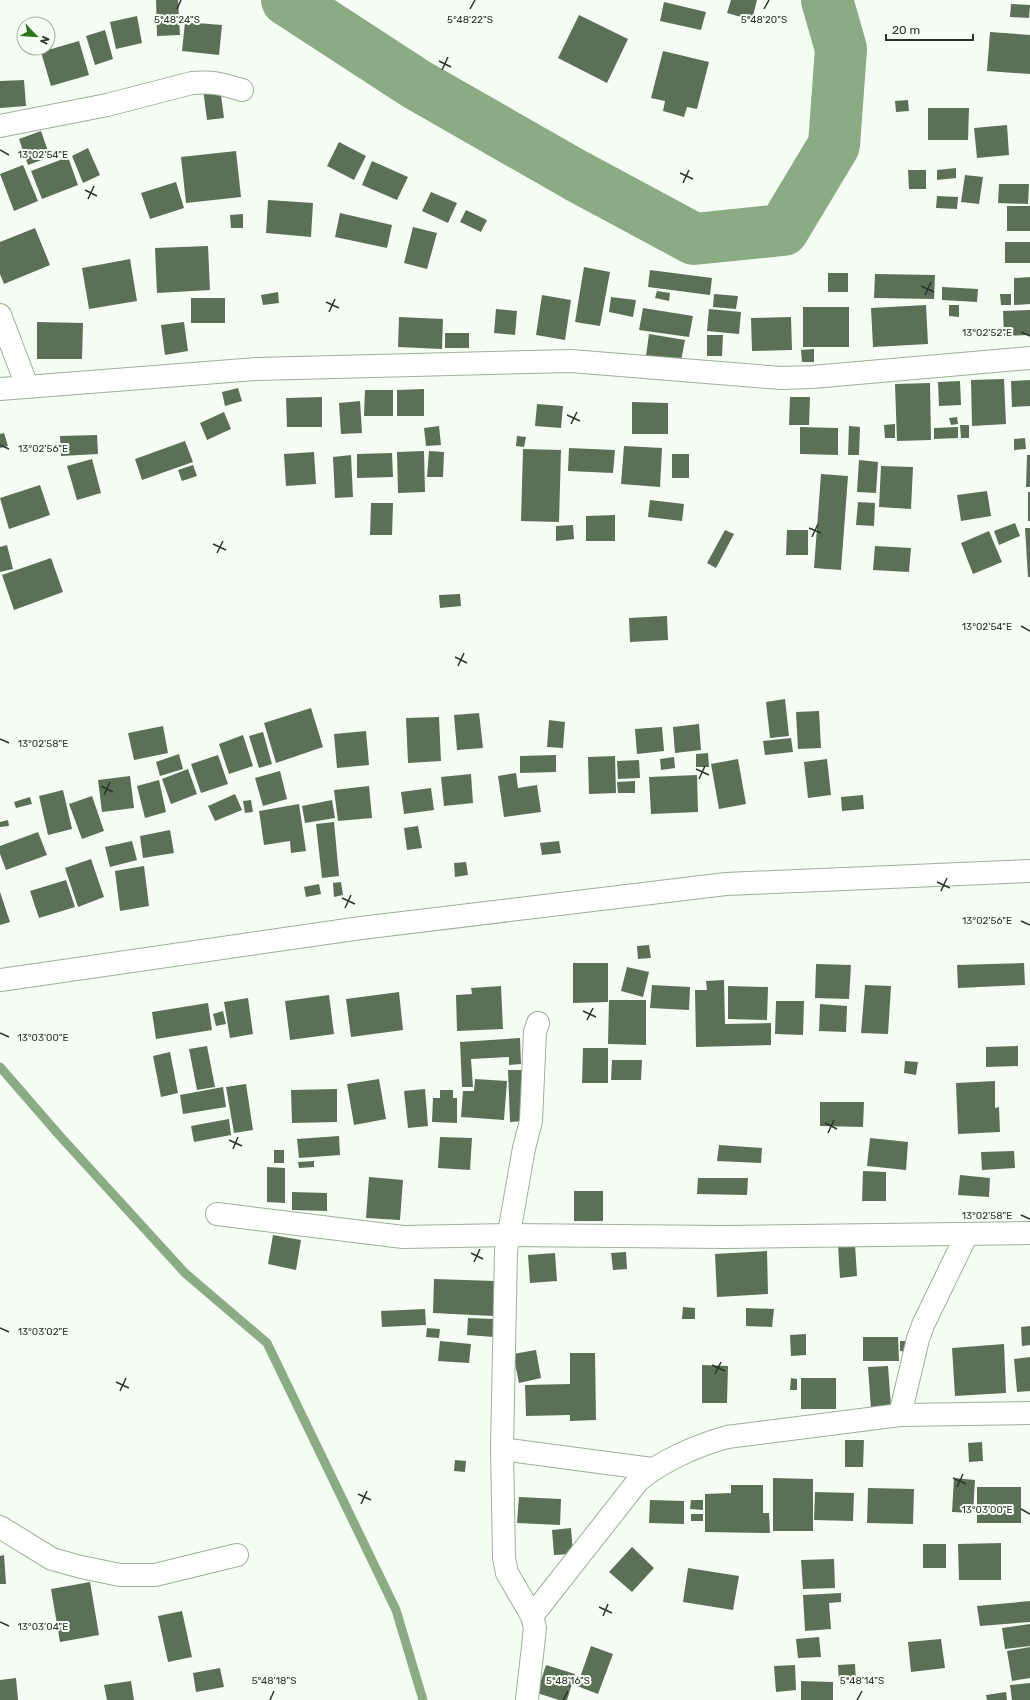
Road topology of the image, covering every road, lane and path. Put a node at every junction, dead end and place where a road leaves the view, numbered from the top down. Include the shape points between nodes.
1 (242, 90) dead end
2 (0, 126) edge
3 (0, 315) edge
4 (1030, 358) edge
5 (27, 386) junction
6 (0, 388) edge
7 (1030, 871) edge
8 (0, 980) edge
9 (538, 1023) dead end
10 (217, 1214) dead end
11 (1030, 1233) edge
12 (967, 1234) junction
13 (508, 1235) junction
14 (1030, 1413) edge
15 (900, 1415) junction
16 (502, 1449) junction
17 (652, 1469) junction
18 (0, 1527) edge
19 (237, 1555) dead end
20 (532, 1616) junction
21 (527, 1700) edge

1 - 2 street via 207,81 192,83 107,105
3 - 5 street
4 - 5 street via 812,377 773,377 571,362 257,369
5 - 6 street
7 - 8 street via 726,884 361,928
9 - 13 street via 531,1121
10 - 13 street via 403,1237
11 - 12 street
12 - 13 street via 725,1237
12 - 15 street via 923,1325
13 - 16 street
14 - 15 street
15 - 17 street via 727,1437 710,1442
16 - 17 street
16 - 20 street via 504,1558 507,1572
17 - 20 street via 638,1481
18 - 19 street via 52,1559 120,1574 155,1575
20 - 21 street via 535,1628

